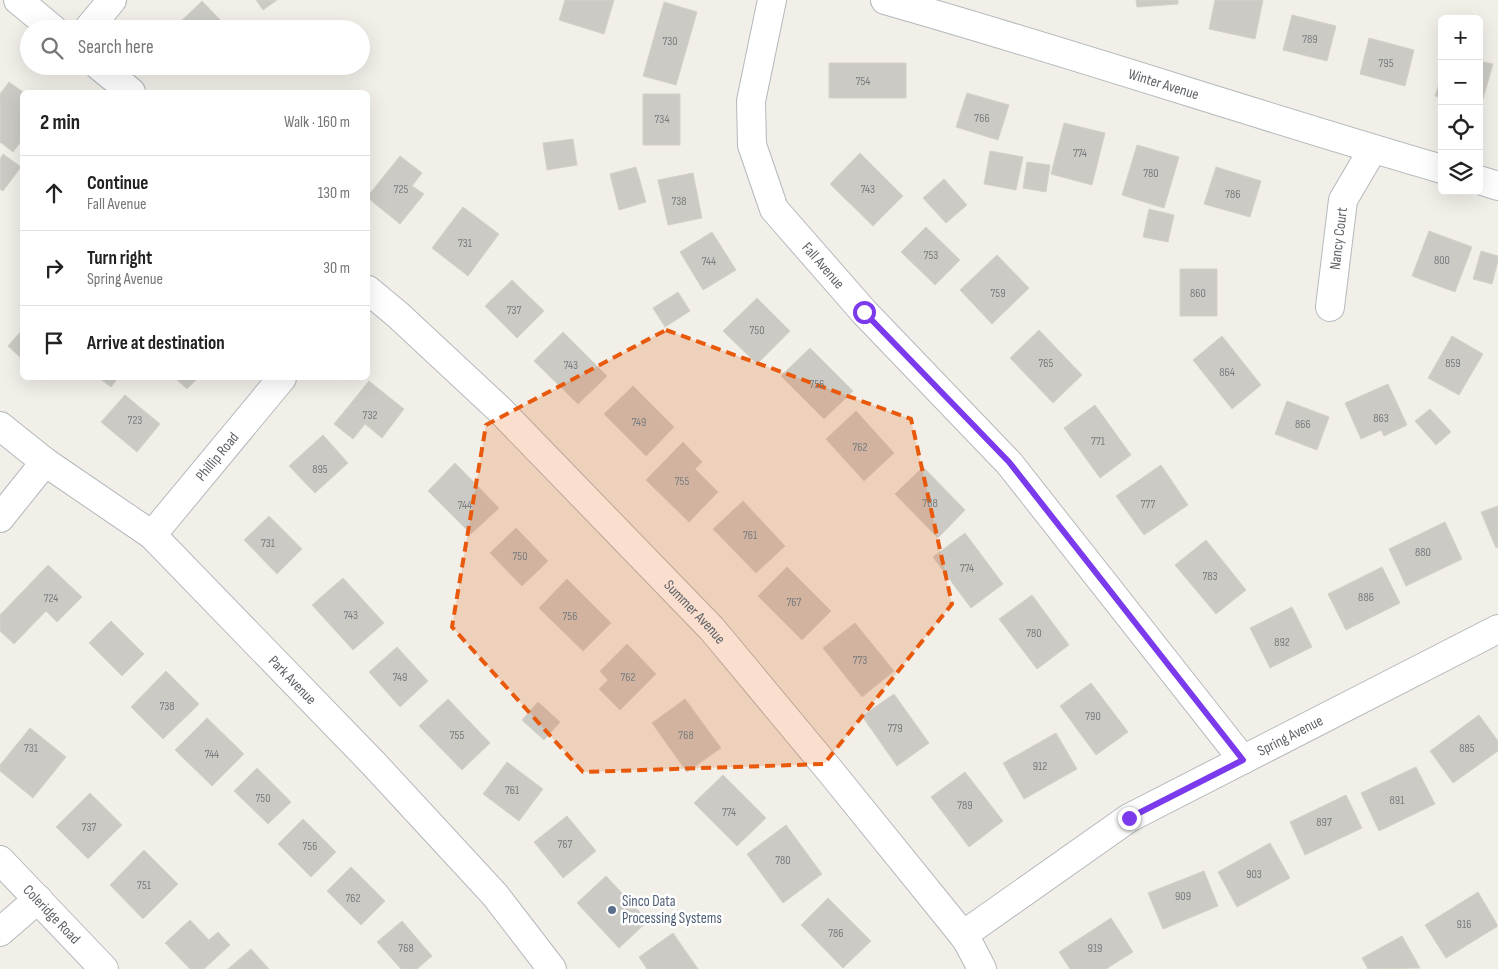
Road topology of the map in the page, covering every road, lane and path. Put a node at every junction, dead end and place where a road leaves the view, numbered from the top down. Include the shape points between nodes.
1 (18, 0) edge
2 (112, 0) edge
3 (772, 0) edge
4 (885, 0) edge
5 (42, 20) edge
6 (95, 20) edge
7 (110, 75) edge
8 (129, 90) edge
9 (1374, 150) junction
10 (1438, 168) edge
11 (1483, 181) edge
12 (1498, 186) edge
13 (370, 292) edge
14 (1330, 307) dead end
15 (280, 380) edge
16 (0, 426) edge
17 (45, 462) junction
18 (0, 518) edge
19 (152, 535) junction
20 (1498, 629) edge
21 (1243, 760) junction
22 (0, 860) edge
23 (38, 899) junction
24 (0, 932) edge
25 (963, 935) junction
26 (104, 969) edge
27 (552, 969) edge
28 (982, 969) edge

1 - 5 street
2 - 6 street
3 - 21 street, Fall Avenue via 751,101 752,145 774,209 864,312 1009,462
4 - 9 street, Winter Avenue
7 - 8 street
9 - 10 street, Winter Avenue
9 - 14 street, Nancy Court via 1343,200
11 - 12 street
13 - 25 street, Summer Avenue via 500,410 712,629
15 - 19 street, Phillip Road
16 - 17 street, Park Avenue
17 - 18 street
17 - 19 street, Park Avenue
19 - 27 street, Park Avenue via 373,763 494,895
20 - 21 street, Spring Avenue
21 - 25 street, Spring Avenue via 1129,818
22 - 23 street, Coleridge Road
23 - 24 street
23 - 26 street, Coleridge Road
25 - 28 street, Summer Avenue

